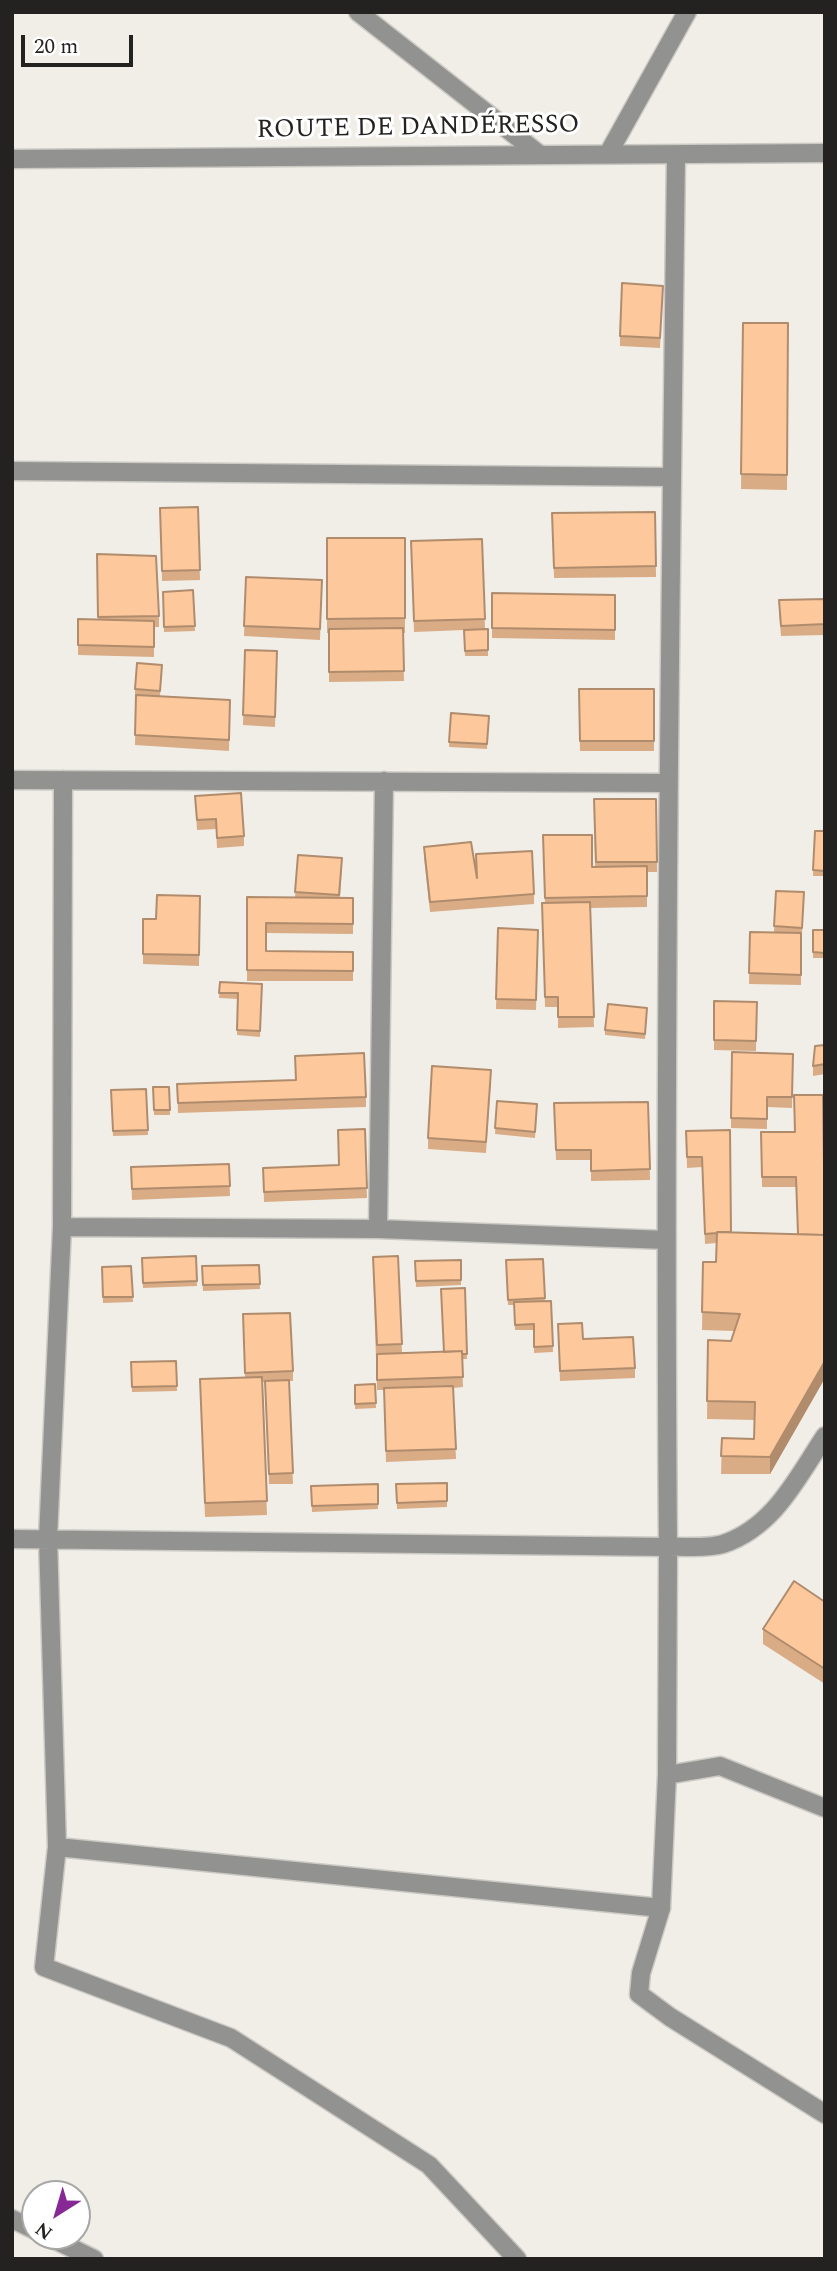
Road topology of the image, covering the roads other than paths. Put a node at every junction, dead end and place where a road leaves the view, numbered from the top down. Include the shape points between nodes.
1 (358, 12) edge
2 (687, 12) edge
3 (825, 153) edge
4 (539, 154) junction
5 (608, 154) junction
6 (676, 156) junction
7 (12, 159) edge
8 (12, 471) edge
9 (672, 477) junction
10 (12, 780) edge
11 (64, 780) junction
12 (384, 781) junction
13 (668, 783) junction
14 (62, 1227) junction
15 (378, 1229) junction
16 (666, 1240) junction
17 (825, 1436) edge
18 (48, 1538) junction
19 (12, 1539) edge
20 (668, 1547) junction
21 (667, 1775) junction
22 (825, 1808) edge
23 (57, 1847) junction
24 (662, 1908) junction
25 (825, 2114) edge
26 (76, 2250) edge
27 (94, 2259) edge
28 (517, 2259) edge

1 - 4 street
2 - 5 street
3 - 6 street, ROUTE DE DANDÉRESSO
4 - 5 street, ROUTE DE DANDÉRESSO
4 - 7 street, ROUTE DE DANDÉRESSO
5 - 6 street, ROUTE DE DANDÉRESSO
6 - 9 street
8 - 9 street
9 - 13 street
10 - 11 street
11 - 12 street
11 - 14 street
12 - 13 street
12 - 15 street
13 - 16 street
14 - 15 street
14 - 18 street
15 - 16 street
16 - 20 street
17 - 20 street via 776,1511 721,1545
18 - 19 street
18 - 20 street
18 - 23 street
20 - 21 street
21 - 22 street via 720,1766
21 - 24 street
23 - 24 street
23 - 28 street via 44,1967 230,2038 429,2165
24 - 25 street via 639,1994
26 - 27 street

